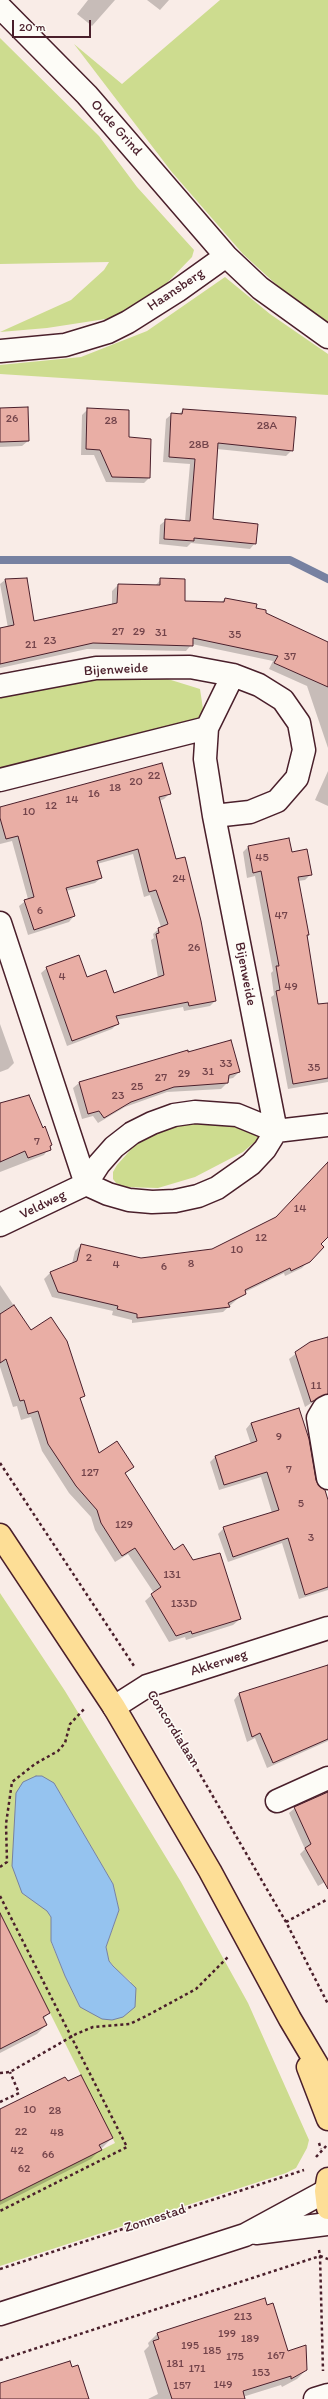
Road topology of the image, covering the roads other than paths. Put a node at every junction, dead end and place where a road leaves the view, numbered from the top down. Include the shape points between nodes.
1 (0, 7) edge
2 (226, 256) junction
3 (328, 337) edge
4 (0, 352) edge
5 (233, 676) junction
6 (0, 686) edge
7 (207, 728) junction
8 (0, 780) edge
9 (214, 816) junction
10 (0, 923) edge
11 (328, 1125) edge
12 (276, 1131) junction
13 (86, 1184) junction
14 (0, 1225) edge
15 (328, 1406) edge
16 (328, 1478) edge
17 (0, 1535) edge
18 (328, 1628) edge
19 (114, 1707) junction
20 (328, 1778) edge
21 (277, 1801) dead end
22 (290, 2019) junction
23 (328, 2083) edge
24 (328, 2119) edge
25 (323, 2186) edge
26 (328, 2224) edge
27 (244, 2235) junction
28 (0, 2314) edge

1 - 2 street, Oude Grind via 92,101
2 - 3 street via 260,288
2 - 4 street, Haansberg via 128,322 108,332 65,345
5 - 6 street, Bijenweide via 190,667 96,668
5 - 7 street, Bijenweide
5 - 9 street, Bijenweide via 259,685 283,700 299,723 304,750 297,778 277,801 250,812
7 - 8 street
7 - 9 street, Bijenweide via 205,759
9 - 12 street, Bijenweide
10 - 13 street
11 - 12 street
12 - 13 street via 265,1149 251,1164 235,1177 198,1196 175,1201 129,1200
12 - 13 street via 237,1115 202,1112 174,1115 152,1123 126,1138 99,1164
13 - 14 street, Veldweg
15 - 16 street via 318,1418
17 - 19 main road
18 - 19 street, Akkerweg via 147,1686
19 - 22 main road via 210,1871
20 - 21 street
22 - 23 main road
22 - 24 main road
25 - 27 street
26 - 27 street
27 - 28 street

